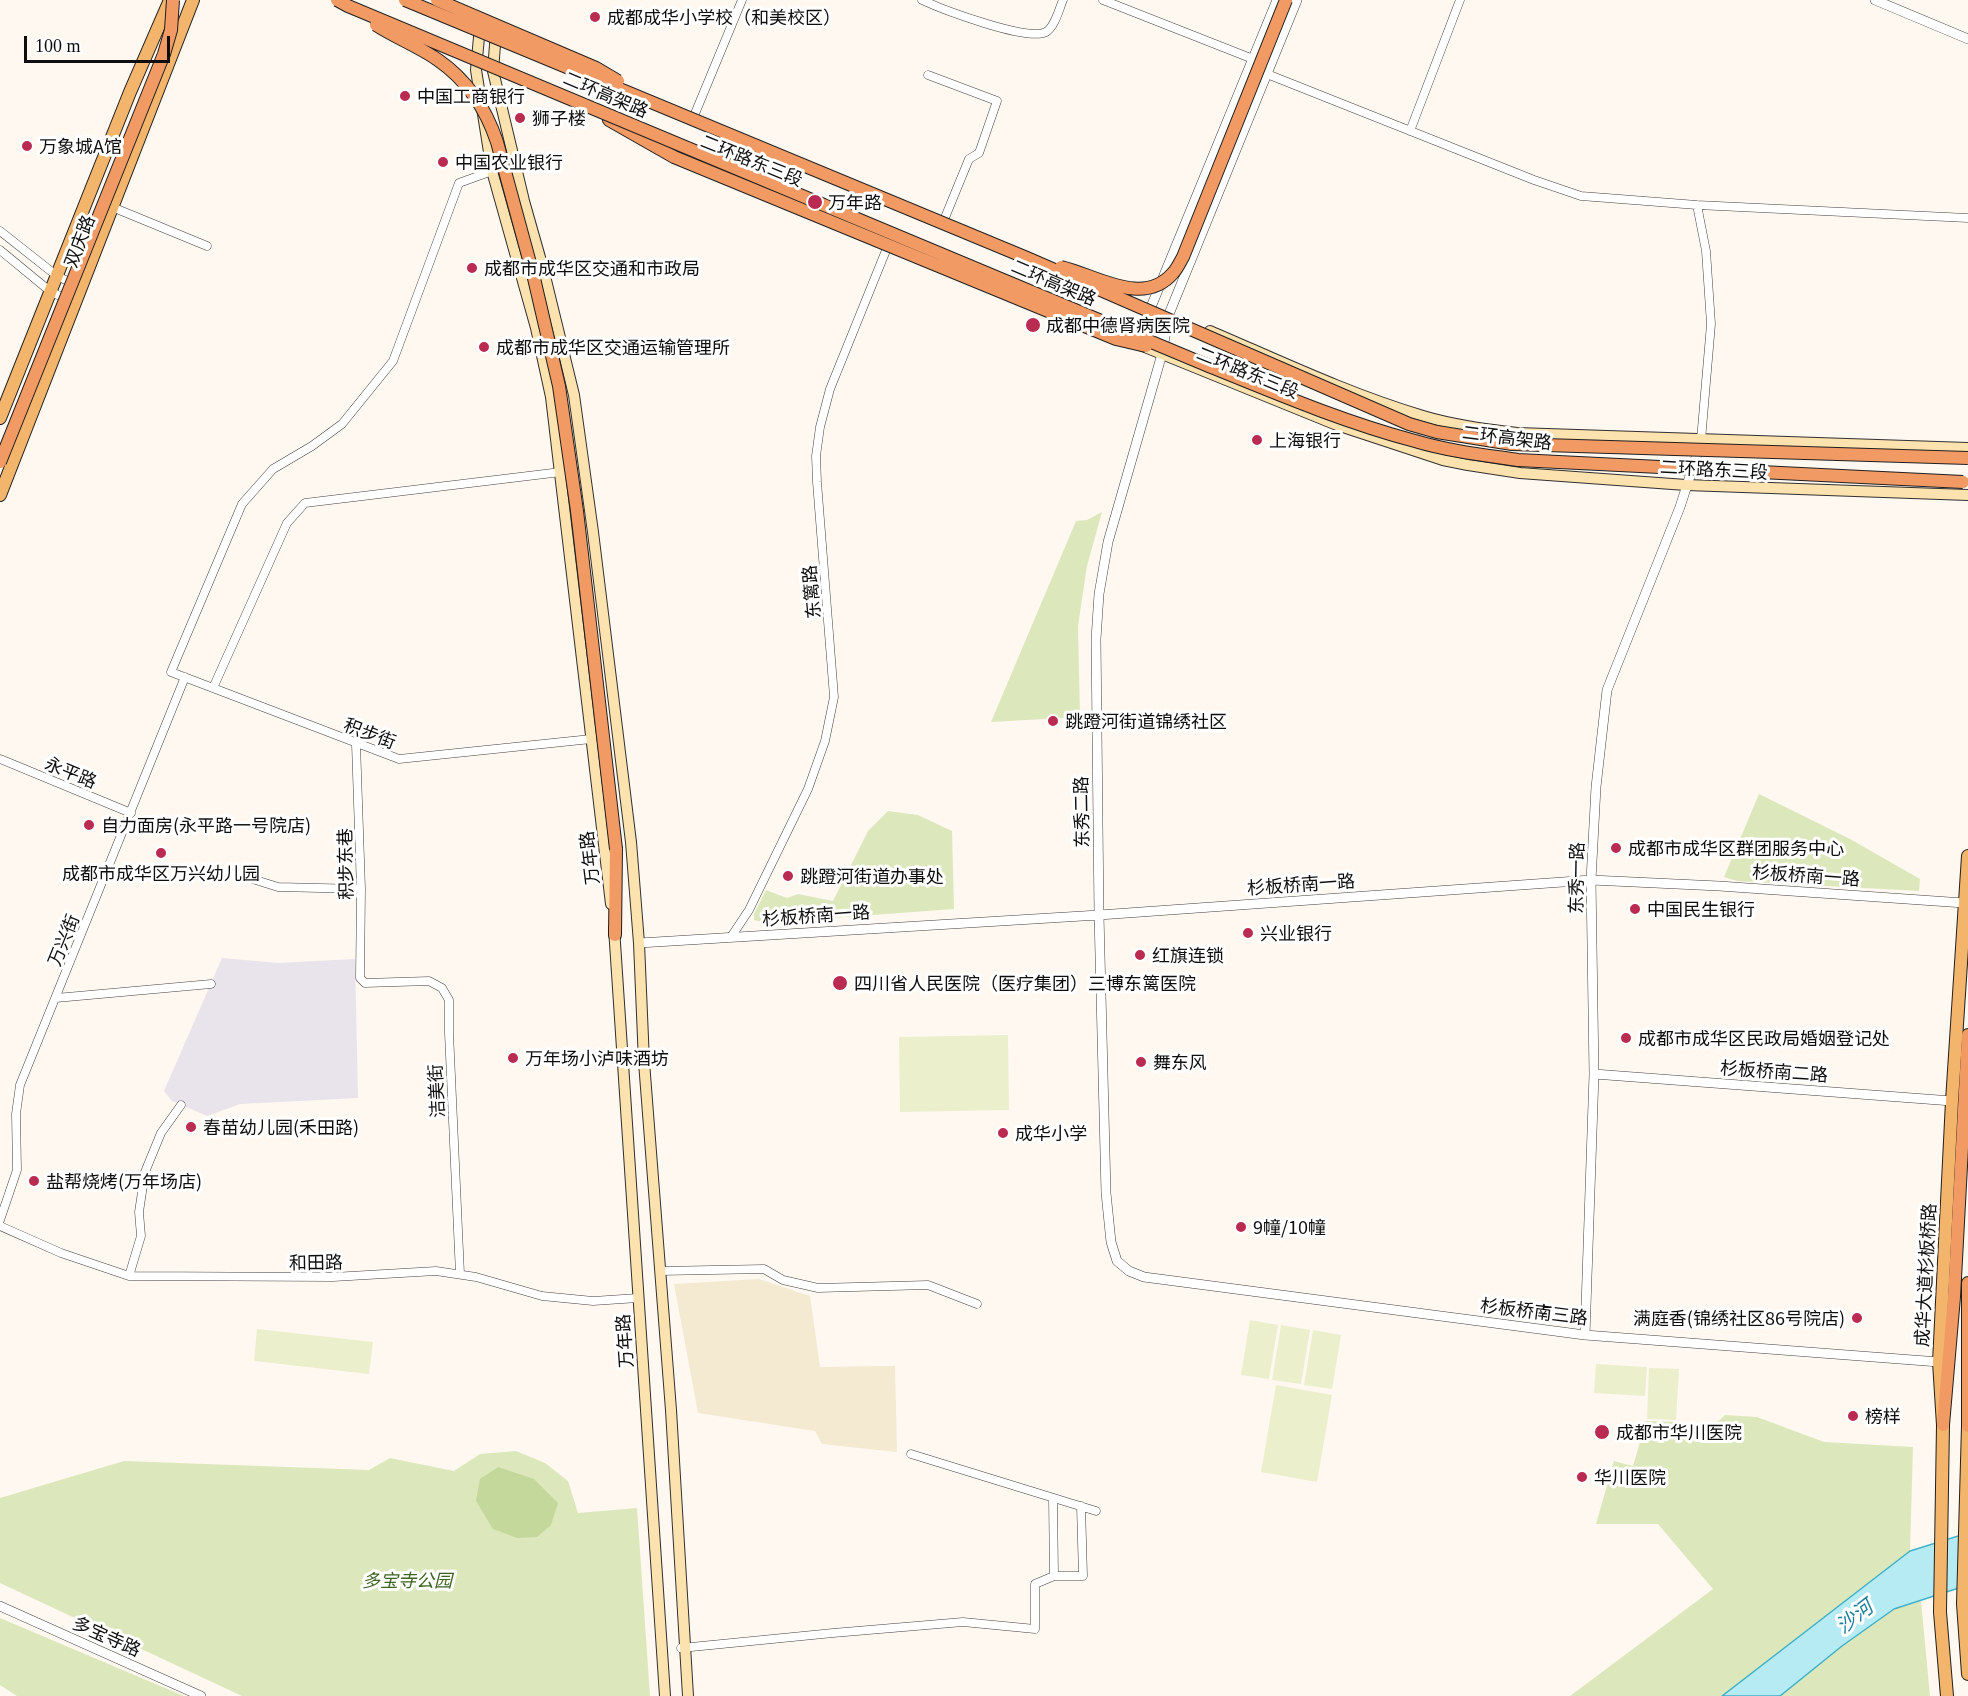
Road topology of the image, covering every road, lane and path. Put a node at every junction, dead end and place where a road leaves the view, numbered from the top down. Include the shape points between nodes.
1 (165, 0) edge
2 (172, 0) edge
3 (193, 0) edge
4 (328, 0) edge
5 (405, 0) edge
6 (417, 0) edge
7 (437, 0) edge
8 (742, 0) edge
9 (922, 0) edge
10 (1063, 0) edge
11 (1103, 0) edge
12 (1277, 0) edge
13 (1286, 0) edge
14 (1297, 0) edge
15 (1460, 0) edge
16 (1875, 0) edge
17 (342, 3) edge
18 (163, 15) junction
19 (480, 26) junction
20 (496, 32) junction
21 (1968, 39) edge
22 (1253, 59) junction
23 (476, 63) junction
24 (493, 70) junction
25 (1267, 74) junction
26 (928, 75) dead end
27 (652, 101) junction
28 (603, 116) junction
29 (694, 116) junction
30 (1410, 131) junction
31 (492, 171) junction
32 (1697, 205) junction
33 (112, 207) junction
34 (1968, 218) edge
35 (944, 220) junction
36 (0, 231) edge
37 (892, 236) junction
38 (207, 246) dead end
39 (0, 250) edge
40 (1027, 258) junction
41 (57, 276) junction
42 (80, 287) junction
43 (51, 292) junction
44 (74, 302) junction
45 (1151, 307) junction
46 (1169, 314) junction
47 (1177, 353) junction
48 (1162, 354) junction
49 (0, 418) edge
50 (1701, 440) junction
51 (1968, 448) edge
52 (1968, 458) edge
53 (0, 462) edge
54 (561, 472) junction
55 (1968, 482) edge
56 (1686, 485) junction
57 (0, 495) edge
58 (1968, 495) edge
59 (593, 532) junction
60 (568, 535) junction
61 (185, 677) junction
62 (213, 688) junction
63 (591, 739) junction
64 (356, 744) junction
65 (0, 759) edge
66 (131, 813) junction
67 (1968, 856) edge
68 (246, 877) dead end
69 (1591, 880) junction
70 (361, 889) junction
71 (1964, 903) junction
72 (1099, 915) junction
73 (615, 935) junction
74 (731, 937) junction
75 (639, 943) junction
76 (364, 983) joint
77 (211, 984) dead end
78 (56, 998) junction
79 (1968, 1035) edge
80 (1594, 1074) junction
81 (1952, 1101) junction
82 (180, 1105) dead end
83 (0, 1220) edge
84 (0, 1226) edge
85 (660, 1271) junction
86 (1129, 1271) joint
87 (460, 1274) junction
88 (129, 1276) junction
89 (1968, 1283) edge
90 (638, 1298) junction
91 (977, 1304) dead end
92 (1585, 1335) junction
93 (1939, 1362) junction
94 (1943, 1425) junction
95 (1968, 1426) edge
96 (911, 1454) dead end
97 (1967, 1471) edge
98 (1053, 1498) junction
99 (1081, 1506) junction
100 (1096, 1511) dead end
101 (1054, 1576) junction
102 (0, 1606) edge
103 (682, 1648) junction
104 (1968, 1674) edge
105 (201, 1696) edge
106 (665, 1696) edge
107 (688, 1696) edge
108 (1947, 1696) edge

1 - 18 main road
2 - 18 main road, 双庆路
2 - 53 highway, bridge via 171,30 164,54
3 - 33 main road, 双庆路
4 - 23 main road, 二环路东三段
5 - 27 highway, 二环高架路, bridge
6 - 19 main road, 二环路东三段
7 - 27 highway, bridge via 596,68
8 - 29 street
9 - 10 street via 945,10 1036,34 1052,26
11 - 22 street
12 - 22 street
13 - 40 highway, bridge via 1173,274 1146,289 1125,288
14 - 25 street, 东秀二路
15 - 30 street
16 - 21 street
17 - 47 highway, 二环高架路, bridge
17 - 73 highway, bridge via 439,60 478,99 497,142 559,386 579,523 616,849
18 - 41 main road, 双庆路
19 - 20 main road, 二环路东三段
19 - 23 main road, 万年路
20 - 24 main road
20 - 29 main road, 二环路东三段
22 - 45 street
23 - 24 main road, 二环路东三段
23 - 31 main road, 万年路
24 - 28 main road, 二环路东三段
24 - 59 main road via 574,395
25 - 30 street
25 - 46 street, 东秀二路
26 - 35 street via 997,101 979,153 969,159
27 - 40 highway, 二环高架路, bridge
28 - 37 main road, 二环路东三段
28 - 47 highway, bridge via 674,157 1116,339
29 - 35 main road, 二环路东三段
30 - 32 street via 1581,196
31 - 54 main road, 万年路 via 536,328 551,396
31 - 61 street via 459,183 393,361 342,424 273,469 242,504 171,672
32 - 34 street
32 - 50 street via 1706,251 1711,324
33 - 38 street
33 - 42 main road, 双庆路
35 - 45 main road, 二环路东三段
36 - 41 street
37 - 48 main road, 二环路东三段
37 - 74 street, 东篱路 via 830,389 816,456 834,697 825,741 808,789 749,910
39 - 43 street
40 - 52 highway, 二环高架路, bridge via 1409,424 1437,432 1512,444
41 - 42 street
41 - 43 main road, 双庆路
42 - 44 main road, 双庆路
43 - 44 street
43 - 49 main road, 双庆路
44 - 57 main road, 双庆路
45 - 46 main road, 二环路东三段
45 - 48 street
46 - 48 street, 东秀二路
46 - 50 main road, 二环路东三段 via 1352,391 1450,423 1517,433
47 - 55 highway, 二环高架路, bridge via 1311,407 1415,442 1476,454 1518,460
48 - 56 main road, 二环路东三段 via 1337,425 1443,460 1520,473
48 - 72 street, 东秀二路 via 1108,542 1099,594
50 - 51 main road, 二环路东三段
50 - 56 street, 东秀一路
54 - 60 main road, 万年路
54 - 62 street via 305,503 287,523
56 - 58 main road, 二环路东三段
56 - 69 street, 东秀一路 via 1607,690
59 - 60 main road via 590,523 579,518 570,525
59 - 75 main road via 631,842
60 - 63 main road, 万年路
61 - 62 street, 积步街
61 - 66 street, 万兴街
62 - 64 street, 积步街
63 - 64 street, 积步街 via 399,759
63 - 73 main road, 万年路
64 - 70 street, 积步东巷
65 - 66 street, 永平路
66 - 78 street, 万兴街
67 - 71 main road, 成华大道杉板桥路
68 - 70 street via 278,887
69 - 71 street, 杉板桥南一路
69 - 72 street, 杉板桥南一路
69 - 80 street, 东秀一路
70 - 76 street, 积步东巷 via 360,978
71 - 81 main road, 成华大道杉板桥路
72 - 74 street, 杉板桥南一路
72 - 86 street, 东秀二路 via 1106,1193 1111,1242 1117,1261
73 - 90 main road, 万年路
74 - 75 street, 杉板桥南一路
75 - 85 main road
76 - 87 street, 洁美街 via 429,981 442,988 449,1000
77 - 78 street
78 - 83 street, 万兴街 via 20,1085 17,1170
79 - 94 highway
80 - 81 street, 杉板桥南二路
80 - 92 street, 东秀一路
81 - 93 main road, 成华大道杉板桥路
82 - 88 street via 161,1133 145,1172 139,1212 141,1236
84 - 88 street, 和田路 via 61,1253
85 - 91 street via 764,1269 783,1280 819,1288 928,1285
85 - 103 main road
86 - 92 street, 杉板桥南三路 via 1143,1277
87 - 88 street, 和田路 via 436,1271 277,1278
87 - 90 street, 和田路 via 542,1296 593,1301
89 - 95 highway
90 - 106 main road, 万年路
92 - 93 street, 杉板桥南三路
93 - 94 main road, 成华大道杉板桥路
94 - 108 main road, 成华大道杉板桥路 via 1940,1612
95 - 97 main road
96 - 98 street
97 - 104 main road via 1962,1604
98 - 99 street
98 - 101 street
99 - 100 street
99 - 101 street via 1083,1576
101 - 103 street via 1035,1584 1035,1629 963,1622
102 - 105 street, 多宝寺路
103 - 107 main road

